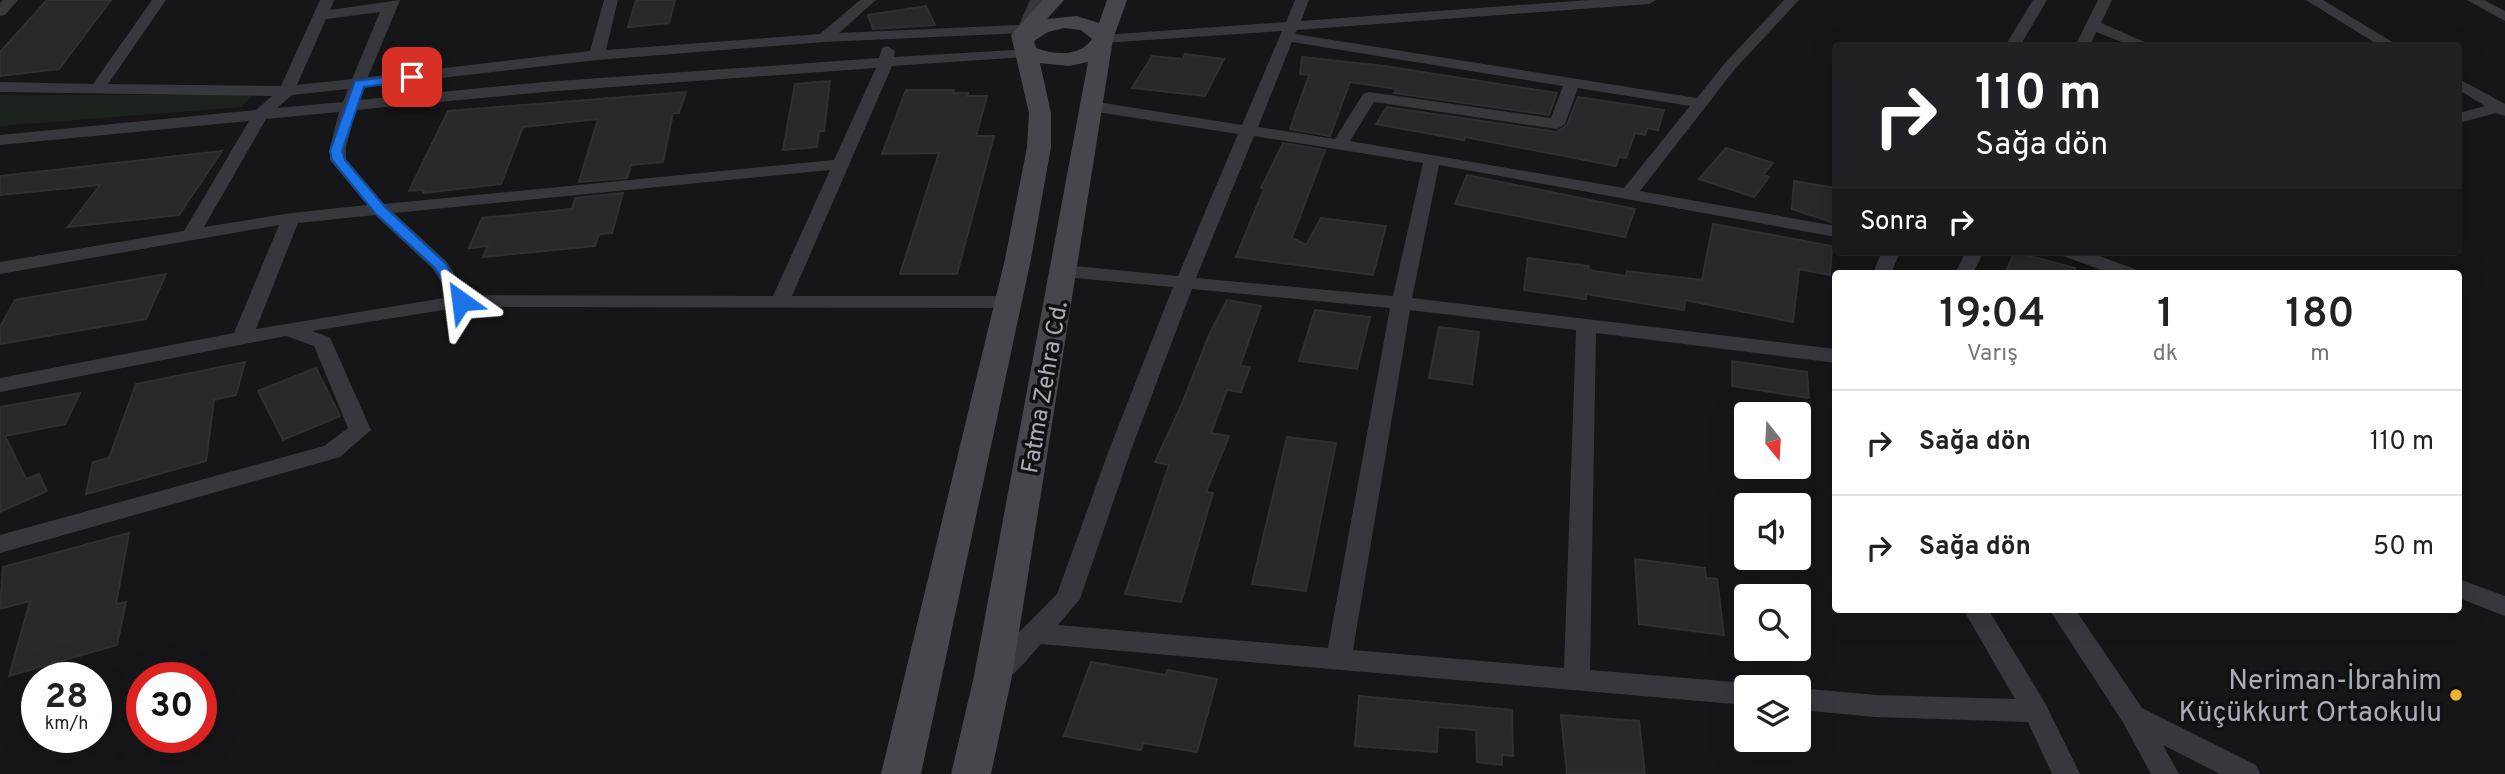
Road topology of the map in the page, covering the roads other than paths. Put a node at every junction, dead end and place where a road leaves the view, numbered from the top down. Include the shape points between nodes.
1 (11, 0) edge
2 (159, 0) edge
3 (327, 0) edge
4 (611, 0) edge
5 (869, 0) edge
6 (1037, 0) edge
7 (1054, 0) edge
8 (1117, 0) edge
9 (1302, 0) edge
10 (1649, 0) edge
11 (1792, 0) edge
12 (2040, 0) edge
13 (2105, 0) edge
14 (2313, 0) edge
15 (2474, 0) edge
16 (392, 4) edge
17 (0, 12) edge
18 (321, 15) junction
19 (2505, 17) edge
20 (2092, 25) junction
21 (1288, 32) junction
22 (889, 35) junction
23 (824, 38) junction
24 (1103, 39) junction
25 (1025, 40) junction
26 (2014, 42) edge
27 (2084, 42) edge
28 (2137, 42) edge
29 (2385, 42) edge
30 (597, 55) junction
31 (886, 62) junction
32 (1572, 83) junction
33 (359, 84) junction
34 (2462, 86) edge
35 (98, 87) junction
36 (0, 88) edge
37 (288, 91) junction
38 (1700, 103) junction
39 (350, 105) junction
40 (1091, 106) junction
41 (2502, 109) edge
42 (261, 114) junction
43 (2462, 117) edge
44 (1246, 129) junction
45 (0, 139) edge
46 (1340, 144) junction
47 (1433, 159) junction
48 (843, 164) junction
49 (1629, 193) junction
50 (380, 210) junction
51 (292, 218) junction
52 (1832, 231) edge
53 (191, 235) junction
54 (2081, 256) edge
55 (0, 268) edge
56 (2120, 270) edge
57 (1064, 271) junction
58 (1185, 282) junction
59 (461, 301) junction
60 (780, 302) junction
61 (1008, 302) junction
62 (1401, 303) junction
63 (1586, 326) junction
64 (287, 329) junction
65 (242, 338) junction
66 (1832, 356) edge
67 (0, 385) edge
68 (0, 544) edge
69 (2462, 588) edge
70 (2505, 606) edge
71 (1977, 613) edge
72 (2065, 613) edge
73 (1035, 633) junction
74 (1339, 658) junction
75 (993, 676) junction
76 (1577, 679) junction
77 (1734, 693) edge
78 (1811, 700) edge
79 (2036, 711) junction
80 (2133, 716) junction
81 (901, 774) edge
82 (971, 774) edge
83 (2066, 774) edge
84 (2165, 774) edge
85 (2246, 774) edge

1 - 17 street
2 - 35 street
3 - 18 street
4 - 30 street
5 - 23 street
6 - 25 street
7 - 25 main road
8 - 24 main road, Fatma Zehra Cd.
9 - 21 street
10 - 21 street
11 - 38 street
12 - 26 street
13 - 20 street
14 - 29 street
15 - 19 street
16 - 18 street
16 - 33 street
18 - 37 street
20 - 27 street
20 - 28 street
21 - 24 street
21 - 32 street
21 - 44 street
22 - 23 street
22 - 25 street
22 - 31 street
23 - 30 street
24 - 25 main road via 1094,28 1060,23 1036,29
24 - 25 main road via 1095,51 1047,59
24 - 40 main road, Fatma Zehra Cd.
25 - 31 street
25 - 61 main road, Fatma Zehra Cd. via 1040,113 1039,147
30 - 33 street
31 - 39 street
31 - 48 street
32 - 38 street
32 - 46 street via 1557,124 1368,97
33 - 37 street
33 - 39 street
34 - 41 street
35 - 36 street
35 - 37 street
37 - 42 street
38 - 49 street
39 - 42 street
39 - 50 street via 336,151 338,160
40 - 44 street
40 - 57 main road, Fatma Zehra Cd.
41 - 43 street
42 - 45 street
42 - 53 street
44 - 46 street
44 - 58 street
46 - 47 street
47 - 49 street
47 - 62 street
48 - 50 street
48 - 60 street
49 - 52 street
50 - 51 street
50 - 59 street via 440,266
51 - 53 street
51 - 65 street
53 - 55 street
54 - 56 street
57 - 58 street
57 - 75 main road, Fatma Zehra Cd.
58 - 62 street
58 - 73 street via 1068,599
59 - 60 street
59 - 64 street
60 - 61 street
61 - 81 main road, Fatma Zehra Cd.
62 - 63 street
62 - 74 street
63 - 66 street
63 - 76 street
64 - 65 street
64 - 68 street via 322,342 360,430 331,452
65 - 67 street
69 - 70 street
71 - 79 street
72 - 80 street
73 - 74 street
73 - 75 street
74 - 76 street
75 - 82 main road, Fatma Zehra Cd.
76 - 77 street
78 - 79 street
79 - 83 street
80 - 84 street
80 - 85 street

